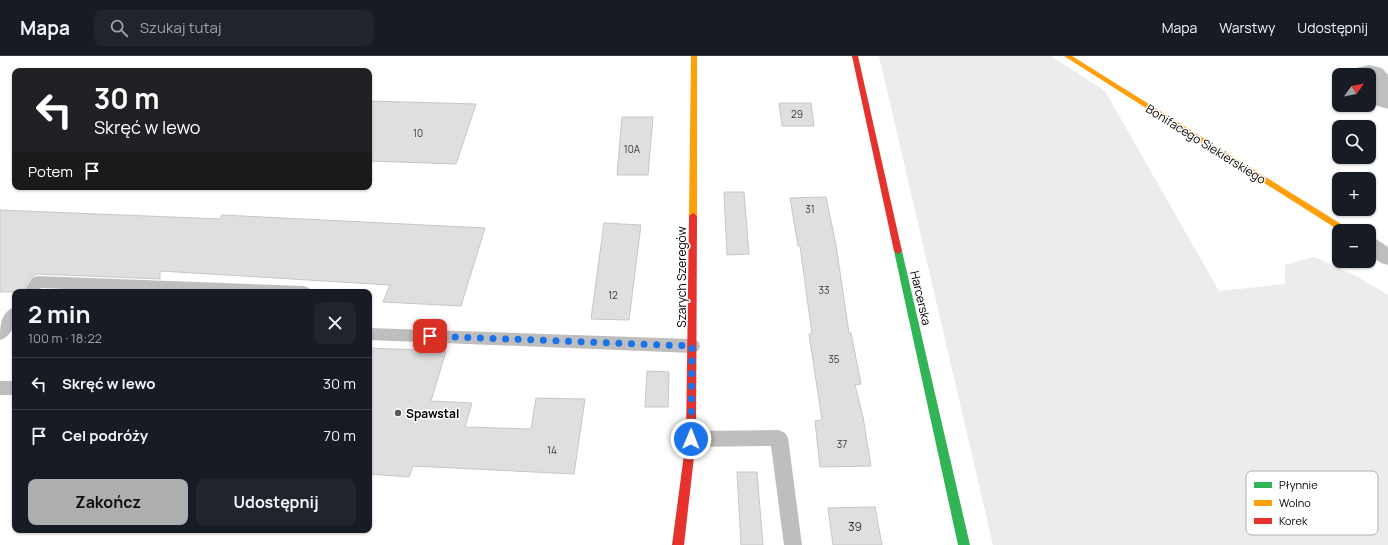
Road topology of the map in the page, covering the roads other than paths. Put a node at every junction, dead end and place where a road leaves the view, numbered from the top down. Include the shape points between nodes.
1 (694, 56) edge
2 (855, 56) edge
3 (1067, 56) edge
4 (1335, 224) edge
5 (1376, 250) edge
6 (1388, 257) edge
7 (32, 289) edge
8 (224, 289) edge
9 (12, 317) edge
10 (0, 334) edge
11 (372, 334) edge
12 (692, 346) junction
13 (0, 388) edge
14 (12, 388) edge
15 (691, 439) junction
16 (678, 545) edge
17 (793, 545) edge
18 (964, 545) edge

1 - 12 street, Szarych Szeregów
2 - 18 street, Harcerska
3 - 4 street, Bonifacego Siekierskiego
5 - 6 street
7 - 8 lane via 37,282
9 - 10 lane
11 - 12 lane
12 - 15 street, Szarych Szeregów
13 - 14 lane
15 - 16 street, Szarych Szeregów
15 - 17 lane via 779,438

